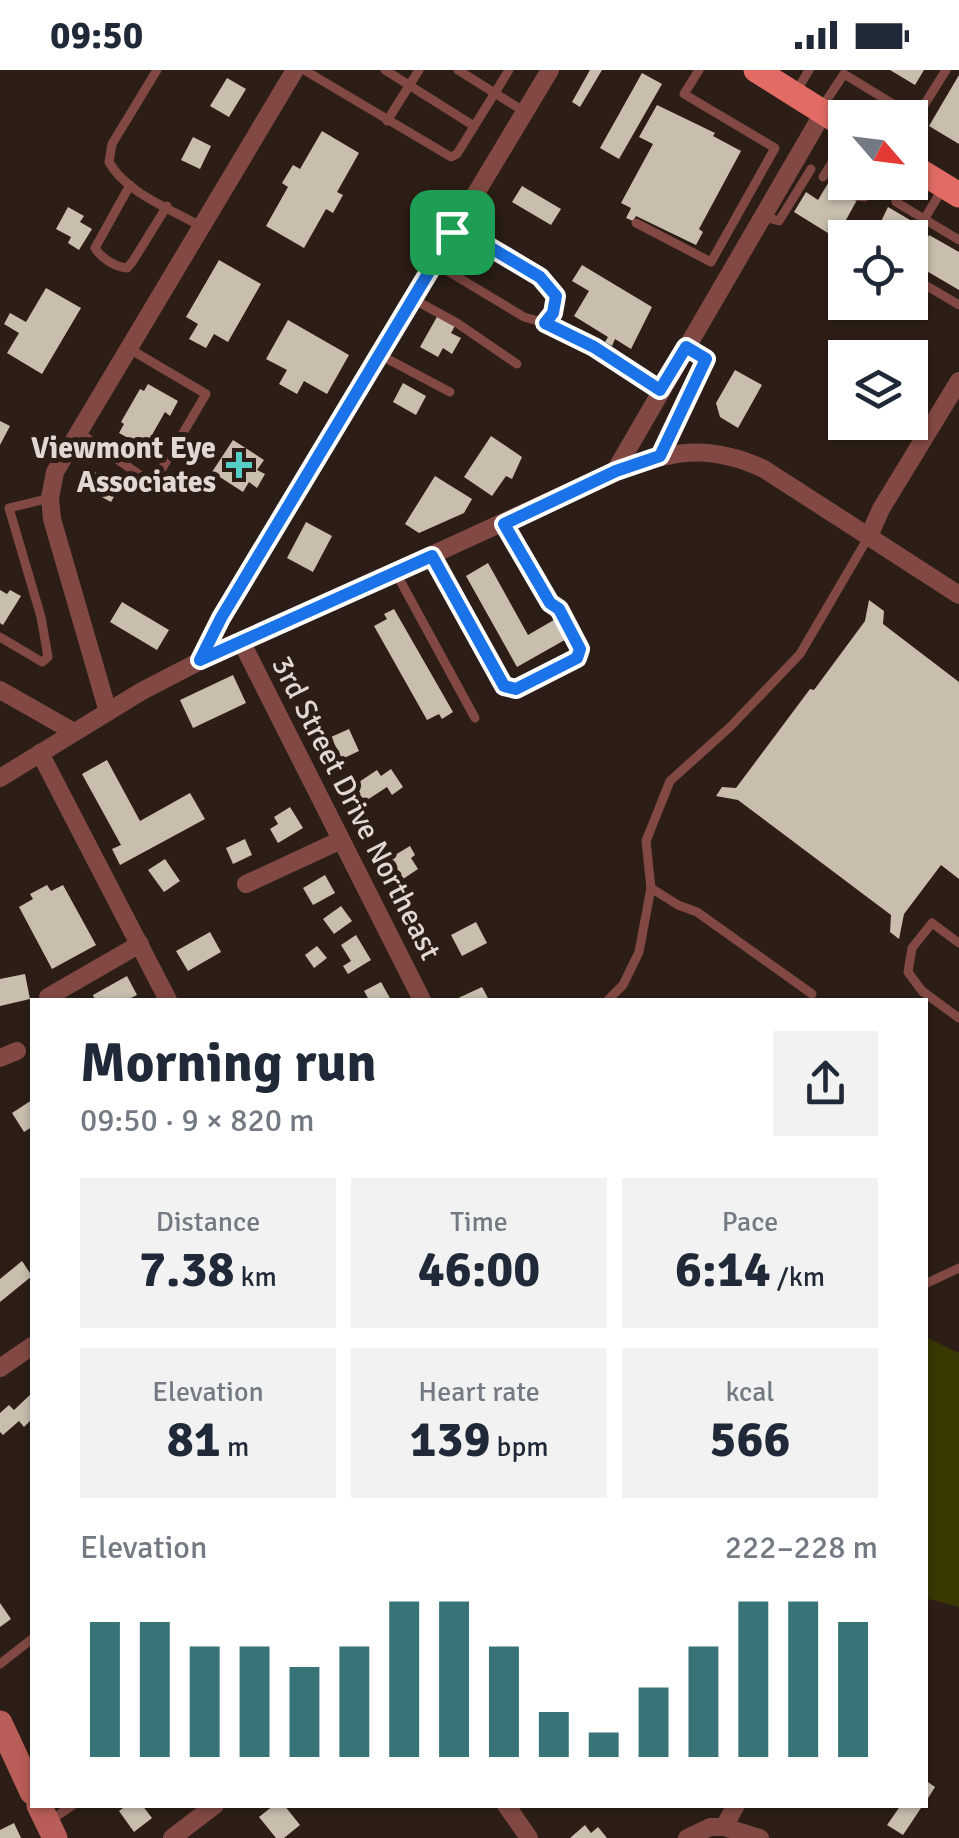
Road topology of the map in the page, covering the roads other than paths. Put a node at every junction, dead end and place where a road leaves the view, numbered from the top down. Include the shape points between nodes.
1 (158, 70) edge
2 (295, 70) edge
3 (304, 70) edge
4 (385, 70) edge
5 (420, 70) edge
6 (458, 70) edge
7 (509, 70) edge
8 (550, 70) edge
9 (699, 70) edge
10 (756, 70) edge
11 (810, 70) edge
12 (946, 70) edge
13 (410, 86) junction
14 (494, 92) junction
15 (794, 94) junction
16 (835, 100) edge
17 (887, 100) edge
18 (927, 100) edge
19 (525, 112) junction
20 (828, 115) edge
21 (828, 118) edge
22 (387, 121) junction
23 (474, 126) junction
24 (803, 164) junction
25 (828, 173) edge
26 (928, 176) edge
27 (130, 186) junction
28 (952, 190) edge
29 (896, 202) dead end
30 (167, 206) junction
31 (924, 219) junction
32 (636, 223) dead end
33 (202, 226) junction
34 (456, 227) junction
35 (951, 239) edge
36 (722, 241) junction
37 (740, 252) junction
38 (434, 263) junction
39 (928, 287) edge
40 (958, 290) edge
41 (413, 298) junction
42 (955, 303) edge
43 (545, 323) junction
44 (686, 347) junction
45 (128, 348) junction
46 (380, 356) junction
47 (516, 364) dead end
48 (959, 382) edge
49 (660, 390) junction
50 (450, 392) dead end
51 (77, 431) junction
52 (660, 456) junction
53 (616, 471) junction
54 (50, 498) junction
55 (504, 524) junction
56 (868, 536) junction
57 (432, 556) junction
58 (396, 573) junction
59 (959, 595) edge
60 (0, 637) edge
61 (241, 641) junction
62 (200, 660) junction
63 (0, 690) edge
64 (108, 712) junction
65 (474, 718) dead end
66 (74, 732) junction
67 (40, 753) junction
68 (0, 778) edge
69 (342, 840) junction
70 (246, 884) dead end
71 (651, 888) junction
72 (959, 943) edge
73 (140, 944) junction
74 (812, 994) dead end
75 (48, 996) dead end
76 (167, 998) edge
77 (421, 998) edge
78 (610, 998) edge
79 (959, 1018) edge
80 (959, 1268) edge
81 (928, 1283) edge
82 (30, 1347) edge
83 (0, 1368) edge
84 (30, 1642) edge
85 (0, 1664) edge
86 (0, 1723) edge
87 (30, 1788) edge
88 (69, 1808) edge
89 (211, 1808) edge
90 (508, 1808) edge
91 (734, 1808) edge
92 (47, 1822) edge
93 (724, 1827) junction
94 (172, 1838) edge
95 (529, 1838) edge
96 (687, 1838) edge
97 (760, 1838) edge

1 - 27 lane via 112,144 109,162
2 - 33 street
3 - 22 lane
4 - 13 lane
5 - 13 lane
6 - 14 lane
7 - 14 lane
8 - 19 street
9 - 36 lane via 684,94 775,148
10 - 15 main road
11 - 15 lane
12 - 18 lane
13 - 22 lane
13 - 23 lane
14 - 19 lane
14 - 23 lane
15 - 20 main road
16 - 17 lane via 844,74
19 - 34 street
21 - 24 street
22 - 23 lane via 451,157
24 - 25 lane via 825,178
24 - 37 street
26 - 28 main road
27 - 30 lane
27 - 30 lane via 95,248 120,267 133,262
28 - 31 lane
29 - 31 lane
30 - 33 lane
31 - 35 lane
32 - 36 lane via 711,262
33 - 45 street
34 - 38 street
34 - 43 lane via 540,277 556,296
36 - 37 lane
37 - 44 street
38 - 41 street
38 - 43 lane via 524,318
39 - 42 lane
40 - 42 lane
41 - 46 street
41 - 47 lane
43 - 49 lane
44 - 49 street
44 - 52 lane via 706,364
45 - 51 street
45 - 51 lane via 206,394 157,477 144,478
46 - 50 lane
46 - 62 street
48 - 56 street
49 - 53 street
51 - 54 street via 54,472
52 - 53 street
52 - 56 street via 700,450 744,459
53 - 55 street
54 - 60 lane via 9,508 48,657 42,662
54 - 64 street
55 - 57 street
55 - 57 lane via 580,649 577,658 516,689 504,686
56 - 59 street
56 - 71 lane via 800,654 670,781 646,841
57 - 58 street
58 - 61 street
58 - 65 lane
61 - 62 street
61 - 69 street, 3rd Street Drive Northeast
62 - 64 street
63 - 66 street
64 - 66 street
66 - 67 street
67 - 68 street
67 - 73 street
69 - 70 street
69 - 77 street, 3rd Street Drive Northeast
71 - 74 lane via 697,912
71 - 78 lane via 639,952
72 - 79 lane via 932,923 912,948 908,972
73 - 75 street
73 - 76 street
80 - 81 lane
82 - 83 street
84 - 85 lane
86 - 87 street
88 - 92 lane
89 - 94 street
90 - 95 street
91 - 93 street
93 - 96 street
93 - 97 street

